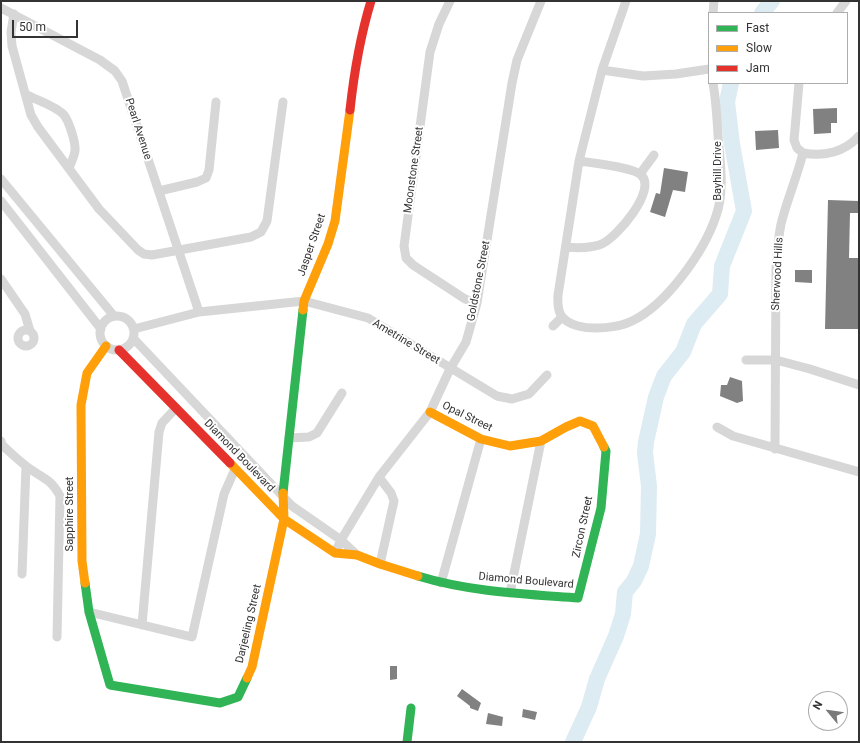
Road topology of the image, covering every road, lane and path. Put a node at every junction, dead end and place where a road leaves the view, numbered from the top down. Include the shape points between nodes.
1 (371, 1) edge
2 (450, 1) edge
3 (541, 1) edge
4 (626, 1) edge
5 (714, 1) edge
6 (846, 1) edge
7 (1, 8) edge
8 (713, 12) edge
9 (838, 12) edge
10 (14, 14) junction
11 (708, 69) edge
12 (602, 70) junction
13 (713, 84) edge
14 (799, 84) edge
15 (25, 94) junction
16 (216, 102) dead end
17 (283, 102) dead end
18 (859, 136) edge
19 (803, 153) junction
20 (654, 155) dead end
21 (579, 160) junction
22 (69, 168) junction
23 (640, 174) junction
24 (1, 179) edge
25 (159, 191) junction
26 (1, 201) edge
27 (566, 247) junction
28 (178, 251) junction
29 (1, 279) edge
30 (304, 301) junction
31 (477, 303) junction
32 (199, 312) junction
33 (114, 316) junction
34 (562, 317) junction
35 (554, 326) dead end
36 (101, 329) junction
37 (134, 329) junction
38 (30, 331) dead end
39 (133, 338) junction
40 (106, 346) junction
41 (119, 350) junction
42 (746, 360) dead end
43 (776, 360) junction
44 (450, 369) junction
45 (547, 375) dead end
46 (859, 385) edge
47 (342, 393) dead end
48 (176, 408) junction
49 (430, 412) junction
50 (717, 427) dead end
51 (289, 438) junction
52 (481, 439) junction
53 (541, 441) junction
54 (1, 444) edge
55 (775, 449) junction
56 (26, 466) junction
57 (235, 470) junction
58 (859, 472) edge
59 (379, 478) junction
60 (283, 497) junction
61 (284, 519) junction
62 (341, 540) junction
63 (335, 553) junction
64 (357, 555) junction
65 (380, 564) junction
66 (22, 574) dead end
67 (441, 583) junction
68 (510, 593) junction
69 (578, 598) joint
70 (89, 612) junction
71 (142, 625) junction
72 (58, 637) dead end
73 (110, 685) joint
74 (411, 708) dead end
75 (407, 742) edge

1 - 30 street, Jasper Street via 355,69 335,221
2 - 31 street, Moonstone Street via 430,52 404,246 406,258 413,265
3 - 31 street, Goldstone Street via 517,60 512,83
4 - 12 street
5 - 8 street
6 - 9 street
7 - 10 street, Pearl Avenue
10 - 15 street via 12,46
10 - 25 street, Pearl Avenue via 100,60 115,71 122,81
11 - 12 street via 643,76
12 - 21 street
13 - 34 street, Bayhill Drive via 720,156 720,197 716,215 701,249 690,266 647,312 620,326 581,327 569,324
14 - 19 street via 794,140 797,148
15 - 22 street via 38,128
15 - 22 street via 55,108 67,119 76,147
16 - 25 street via 206,178
17 - 28 street via 267,221 261,232 250,237
18 - 19 street via 845,148 831,153
19 - 43 street, Sherwood Hills via 778,242
20 - 23 street
21 - 23 street
21 - 27 street
22 - 28 street via 99,209 138,250 152,255
23 - 27 street via 646,185 644,193 618,233 600,245
24 - 33 street
25 - 28 street, Pearl Avenue
26 - 36 street
27 - 34 street via 557,308
28 - 32 street, Pearl Avenue
29 - 38 street via 25,314
30 - 32 street, Ametrine Street
30 - 44 street, Ametrine Street via 368,318
30 - 51 street, Jasper Street
31 - 44 street, Goldstone Street via 466,342
32 - 37 street, Ametrine Street
33 - 36 street via 105,321
33 - 37 street via 128,320
34 - 35 street
36 - 40 street via 101,338
37 - 39 street
39 - 41 street via 128,346
39 - 60 street, Diamond Boulevard
40 - 41 street
40 - 70 street, Sapphire Street via 87,373 81,405 82,561
41 - 48 street, Diamond Boulevard
42 - 43 street
43 - 46 street
43 - 55 street, Sherwood Hills
44 - 45 street, Ametrine Street via 497,396 512,399 529,394
44 - 49 street, Goldstone Street
47 - 51 street via 317,433 309,437
48 - 57 street, Diamond Boulevard
48 - 71 street via 162,423 159,432
49 - 52 street, Opal Street
49 - 59 street, Goldstone Street
50 - 55 street via 733,436
51 - 60 street, Jasper Street
52 - 53 street, Opal Street via 510,446
52 - 67 street
53 - 68 street
53 - 69 street, Zircon Street via 580,421 593,426 606,451 601,508
54 - 56 street
55 - 58 street
56 - 66 street
56 - 72 street via 48,480 60,496
57 - 61 street, Diamond Boulevard
57 - 71 street via 224,494 192,637
59 - 62 street, Goldstone Street
59 - 65 street via 392,493 394,501
60 - 61 street, Darjeeling Street
60 - 62 street, Diamond Boulevard
61 - 63 street, Diamond Boulevard
61 - 73 street, Darjeeling Street via 252,667 238,697 220,703
62 - 63 street, Goldstone Street
62 - 64 street, Diamond Boulevard
63 - 64 street, Diamond Boulevard
64 - 65 street, Diamond Boulevard
65 - 67 street, Diamond Boulevard
67 - 68 street, Diamond Boulevard
68 - 69 street, Diamond Boulevard
70 - 71 street
70 - 73 street, Sapphire Street
74 - 75 street

